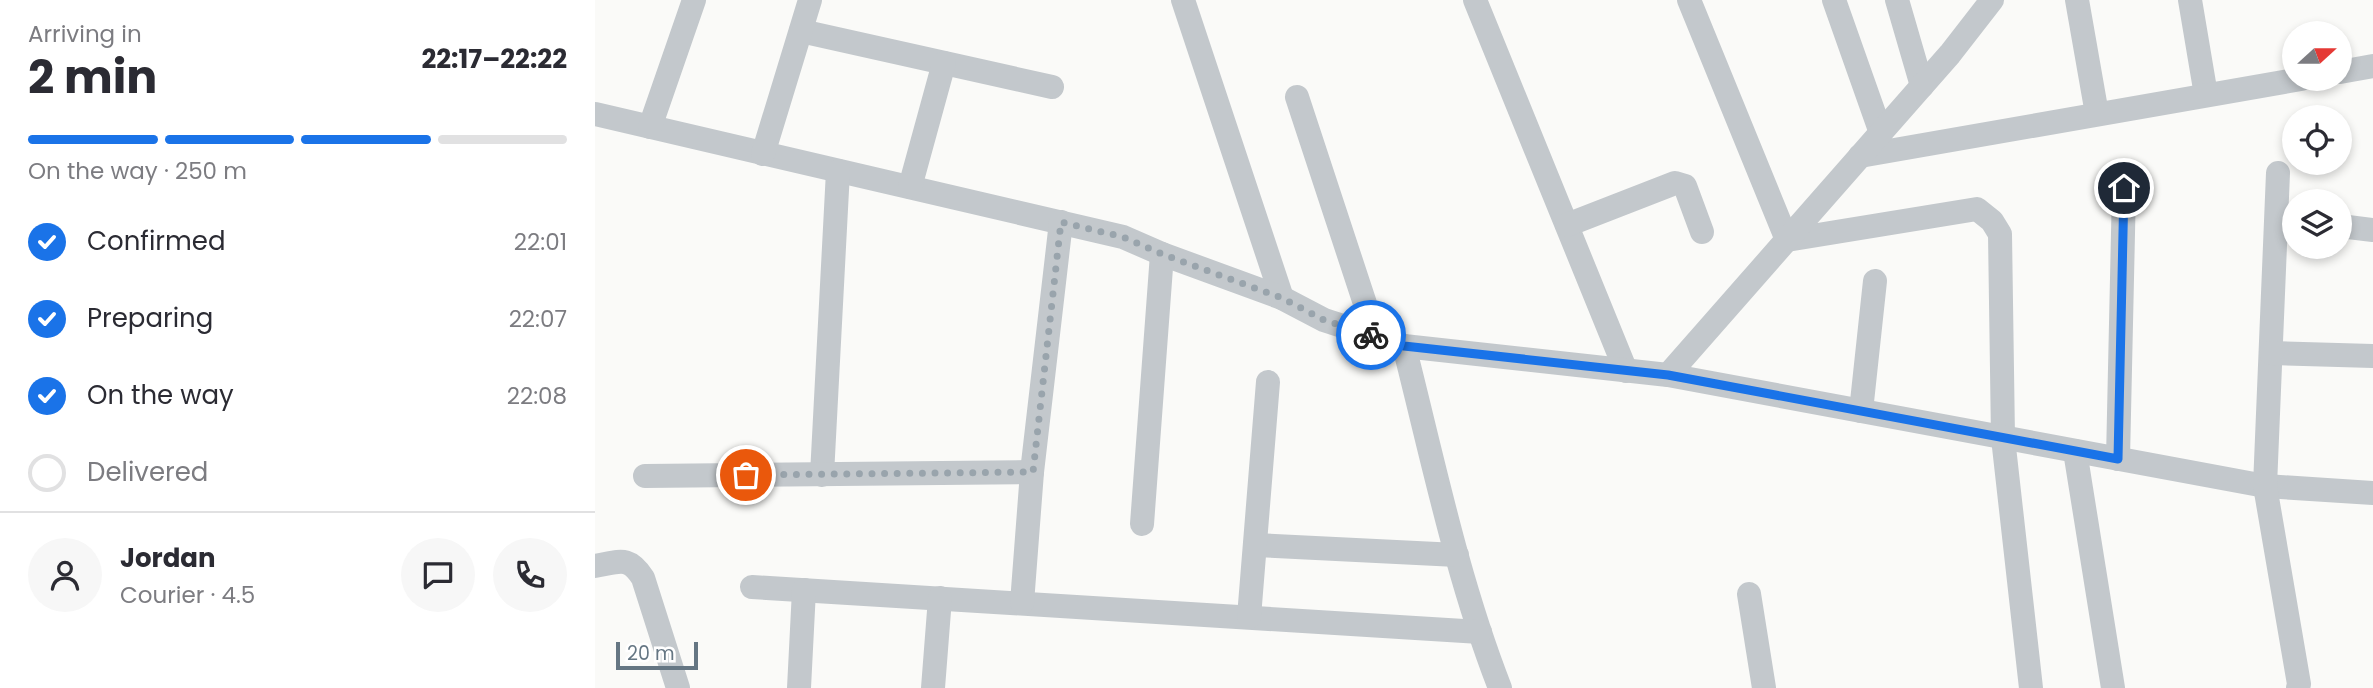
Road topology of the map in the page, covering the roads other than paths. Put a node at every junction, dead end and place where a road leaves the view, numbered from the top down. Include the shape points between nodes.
1 (694, 0) edge
2 (810, 0) edge
3 (1183, 0) edge
4 (1689, 0) edge
5 (1834, 0) edge
6 (1896, 0) edge
7 (1992, 0) edge
8 (2077, 0) edge
9 (2190, 0) edge
10 (1478, 1) edge
11 (801, 31) junction
12 (944, 62) junction
13 (2373, 66) edge
14 (2352, 70) edge
15 (2282, 82) edge
16 (1052, 86) dead end
17 (1922, 86) junction
18 (2206, 95) junction
19 (1297, 97) dead end
20 (595, 114) edge
21 (2097, 114) junction
22 (650, 127) junction
23 (1881, 133) junction
24 (763, 153) junction
25 (1860, 156) junction
26 (838, 171) junction
27 (2278, 173) dead end
28 (910, 187) junction
29 (2124, 188) dead end
30 (2282, 200) edge
31 (1061, 222) junction
32 (1567, 225) junction
33 (2352, 227) edge
34 (2373, 230) edge
35 (1702, 232) dead end
36 (1787, 240) junction
37 (2282, 249) edge
38 (1162, 254) junction
39 (1875, 281) dead end
40 (1282, 298) junction
41 (1376, 337) junction
42 (1404, 346) junction
43 (2271, 353) junction
44 (2373, 356) edge
45 (1626, 370) junction
46 (1668, 375) junction
47 (1268, 383) dead end
48 (1861, 411) junction
49 (2003, 438) junction
50 (2075, 451) junction
51 (2118, 459) junction
52 (1033, 472) junction
53 (822, 475) junction
54 (645, 476) dead end
55 (2265, 486) junction
56 (2373, 493) edge
57 (1142, 524) dead end
58 (1255, 545) junction
59 (1457, 555) junction
60 (595, 566) edge
61 (752, 587) dead end
62 (804, 590) junction
63 (1749, 594) dead end
64 (940, 598) junction
65 (1022, 603) junction
66 (1249, 617) junction
67 (1480, 632) junction
68 (678, 688) edge
69 (799, 688) edge
70 (933, 688) edge
71 (1500, 688) edge
72 (1764, 688) edge
73 (2031, 688) edge
74 (2113, 688) edge
75 (2298, 688) edge

1 - 22 street
2 - 11 street
3 - 40 street
4 - 36 street
5 - 23 street
6 - 17 street
7 - 17 street
8 - 21 street
9 - 18 street
10 - 32 street
11 - 12 street
11 - 24 street
12 - 16 street
12 - 28 street
13 - 14 street
15 - 18 street
17 - 23 street
18 - 21 street
19 - 41 street
20 - 22 street
21 - 25 street
22 - 24 street
23 - 25 street
24 - 26 street
25 - 36 street
26 - 28 street
26 - 53 street
27 - 30 street
28 - 31 street
29 - 51 street
31 - 38 street via 1123,237
31 - 52 street
32 - 35 street via 1675,183 1685,186
32 - 45 street
33 - 34 street
36 - 46 street
36 - 49 street via 1977,209 1992,221 2000,234
37 - 43 street
38 - 40 street
38 - 57 street
39 - 48 street
40 - 41 street via 1324,320
41 - 42 street
42 - 45 street
42 - 59 street
43 - 44 street
43 - 55 street
45 - 46 street
46 - 48 street
47 - 58 street
48 - 49 street
49 - 50 street
49 - 73 street
50 - 51 street
50 - 74 street
51 - 55 street
52 - 53 street
52 - 65 street
53 - 54 street
55 - 56 street
55 - 75 street
58 - 59 street
58 - 66 street
59 - 67 street
60 - 68 street via 626,561 635,565
61 - 62 street
62 - 64 street
62 - 69 street
63 - 72 street
64 - 65 street
64 - 70 street
65 - 66 street
66 - 67 street
67 - 71 street

